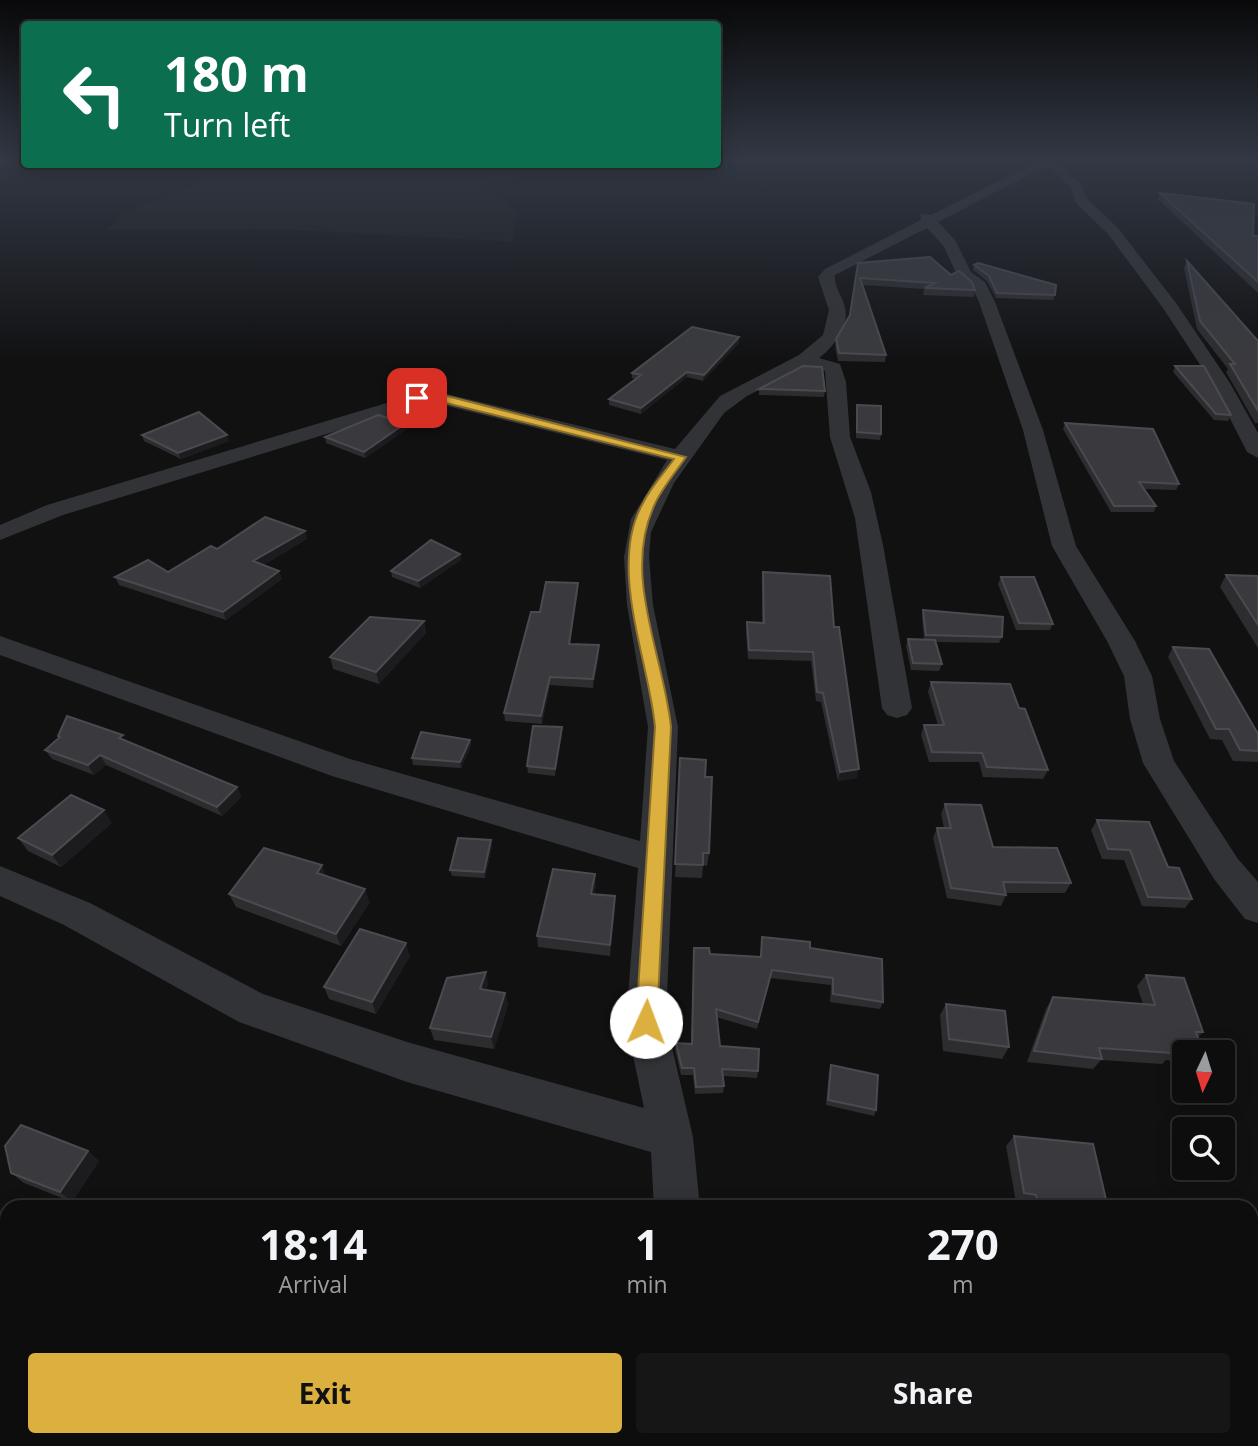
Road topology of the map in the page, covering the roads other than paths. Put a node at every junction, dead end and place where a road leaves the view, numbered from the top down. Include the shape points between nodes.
1 (909, 228) edge
2 (935, 228) edge
3 (1109, 228) edge
4 (807, 360) junction
5 (1258, 452) edge
6 (681, 457) junction
7 (0, 533) edge
8 (0, 645) edge
9 (897, 708) dead end
10 (657, 860) junction
11 (0, 880) edge
12 (1258, 908) edge
13 (672, 1137) junction
14 (676, 1200) edge

1 - 4 street via 826,277 838,310 837,322 829,339
2 - 12 street via 950,243 965,275 979,285 987,302 1033,430 1064,546 1138,676 1159,763 1226,869
3 - 5 street via 1170,306 1221,383
4 - 6 street via 724,401
4 - 9 street via 836,374 840,436 867,528
6 - 7 street via 430,396 55,510
6 - 10 street via 648,504 639,531 637,560 638,603 660,692 663,727
8 - 10 street via 343,768
10 - 13 street via 646,1022
11 - 13 street via 77,914 253,1009 407,1062
13 - 14 street

